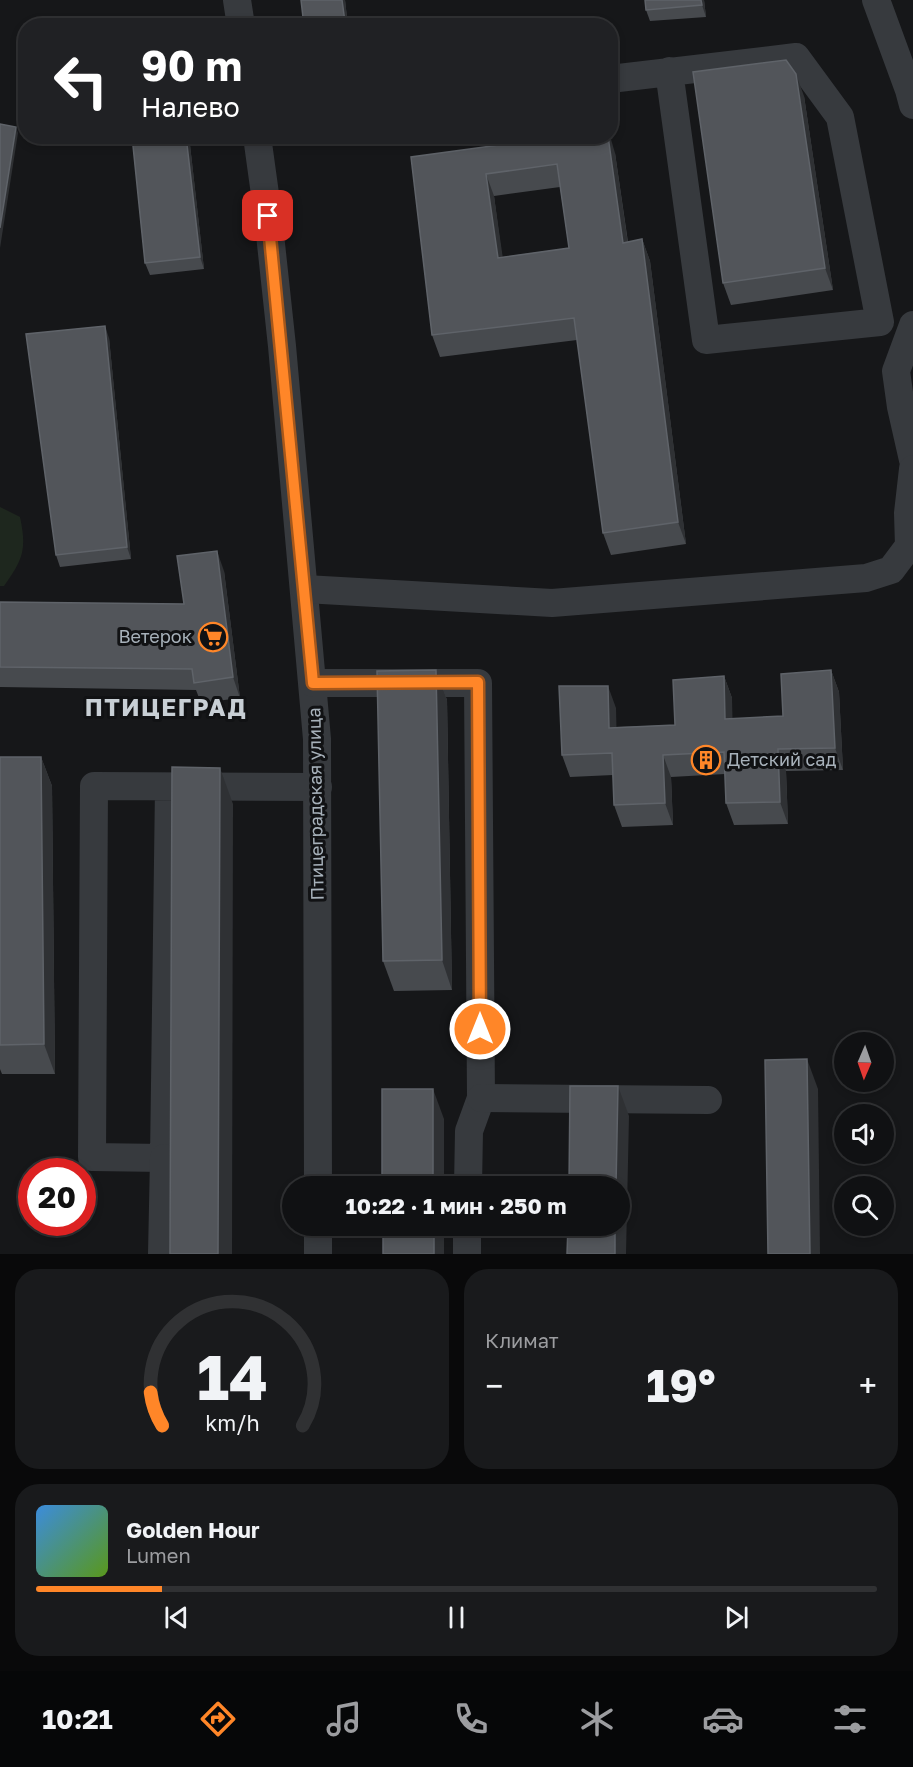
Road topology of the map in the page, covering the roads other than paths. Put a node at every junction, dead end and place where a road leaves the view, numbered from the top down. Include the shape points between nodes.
1 (237, 0) edge
2 (876, 0) edge
3 (240, 18) edge
4 (669, 71) junction
5 (618, 78) edge
6 (913, 105) edge
7 (257, 144) edge
8 (913, 325) edge
9 (904, 361) edge
10 (913, 460) edge
11 (913, 469) edge
12 (305, 589) junction
13 (313, 683) junction
14 (169, 787) junction
15 (318, 787) junction
16 (481, 1098) junction
17 (708, 1100) dead end
18 (164, 1158) junction
19 (318, 1176) edge
20 (468, 1176) edge
21 (318, 1236) edge
22 (468, 1236) edge
23 (162, 1254) edge
24 (318, 1254) edge
25 (467, 1254) edge

1 - 3 street
2 - 6 street
4 - 4 street via 706,340 880,322 840,117 796,57
4 - 5 street
7 - 12 street, Птицеградская улица via 278,310
8 - 9 street
9 - 10 street via 901,407
11 - 12 street via 909,546 891,570 866,578 552,603
12 - 13 street, Птицеградская улица
13 - 15 street, Птицеградская улица
13 - 16 street via 478,682
14 - 15 street
14 - 18 street
14 - 18 street via 94,786 92,1157
15 - 19 street, Птицеградская улица
16 - 17 street
16 - 20 street via 469,1131
18 - 23 street
21 - 24 street
22 - 25 street

